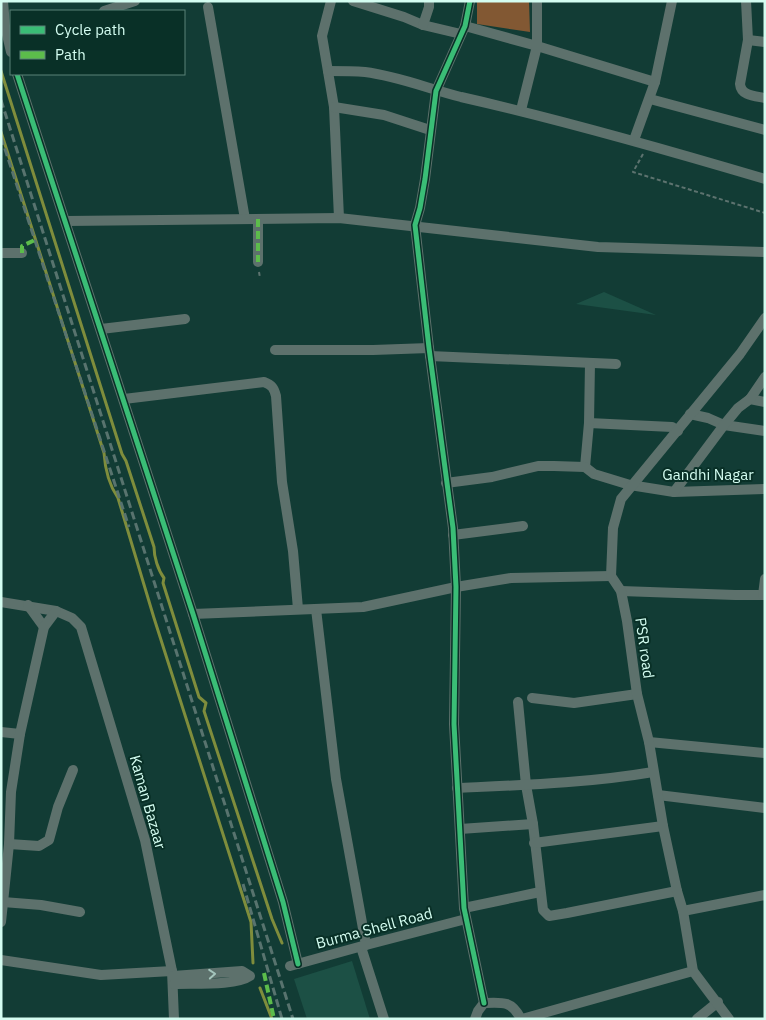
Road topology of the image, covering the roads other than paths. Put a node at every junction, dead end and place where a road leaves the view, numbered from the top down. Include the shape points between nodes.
1 (3, 1) edge
2 (135, 1) edge
3 (331, 1) edge
4 (353, 1) edge
5 (429, 1) edge
6 (470, 1) edge
7 (536, 1) edge
8 (672, 1) edge
9 (746, 1) edge
10 (208, 6) dead end
11 (107, 10) edge
12 (423, 25) junction
13 (463, 30) junction
14 (748, 40) junction
15 (765, 42) edge
16 (538, 46) junction
17 (10, 48) edge
18 (328, 71) junction
19 (17, 75) edge
20 (655, 82) junction
21 (436, 91) junction
22 (650, 98) junction
23 (765, 98) edge
24 (334, 107) junction
25 (521, 110) junction
26 (430, 130) junction
27 (765, 130) edge
28 (634, 140) junction
29 (765, 179) edge
30 (339, 218) junction
31 (245, 219) junction
32 (258, 219) junction
33 (66, 221) junction
34 (415, 226) junction
35 (765, 252) edge
36 (1, 253) edge
37 (22, 253) dead end
38 (258, 262) dead end
39 (765, 318) edge
40 (185, 319) dead end
41 (101, 329) junction
42 (275, 350) dead end
43 (429, 352) junction
44 (590, 363) junction
45 (616, 364) dead end
46 (765, 377) edge
47 (124, 399) junction
48 (750, 399) junction
49 (765, 402) edge
50 (690, 414) junction
51 (590, 423) junction
52 (724, 425) junction
53 (678, 431) junction
54 (765, 431) edge
55 (585, 467) junction
56 (446, 483) junction
57 (630, 485) junction
58 (765, 489) edge
59 (674, 492) junction
60 (524, 526) dead end
61 (453, 535) junction
62 (611, 576) junction
63 (765, 579) edge
64 (456, 587) junction
65 (621, 590) junction
66 (764, 595) edge
67 (1, 602) edge
68 (28, 605) junction
69 (298, 609) junction
70 (316, 609) junction
71 (56, 611) junction
72 (193, 614) junction
73 (44, 627) junction
74 (637, 694) junction
75 (532, 698) dead end
76 (518, 702) dead end
77 (1, 732) edge
78 (20, 734) junction
79 (649, 742) junction
80 (765, 753) edge
81 (73, 770) dead end
82 (653, 772) junction
83 (526, 785) junction
84 (457, 788) junction
85 (658, 795) junction
86 (765, 808) edge
87 (533, 824) junction
88 (663, 826) junction
89 (460, 829) junction
90 (534, 843) junction
91 (9, 844) junction
92 (676, 891) junction
93 (540, 892) junction
94 (765, 895) edge
95 (3, 896) edge
96 (464, 908) junction
97 (80, 912) dead end
98 (683, 912) junction
99 (466, 920) junction
100 (1, 922) edge
101 (364, 946) junction
102 (1, 960) edge
103 (693, 971) junction
104 (173, 977) junction
105 (718, 1002) junction
106 (484, 1003) junction
107 (174, 1019) edge
108 (384, 1019) edge
109 (474, 1019) edge
110 (522, 1019) edge
111 (697, 1019) edge
112 (730, 1019) edge

1 - 17 street
2 - 11 street
3 - 18 street via 322,36
4 - 12 street
5 - 12 street
6 - 13 street
7 - 16 street
8 - 20 street
9 - 14 street
10 - 31 street
12 - 13 street
13 - 16 street
13 - 21 street
14 - 15 street
14 - 23 street via 740,89 743,93
16 - 20 street
16 - 25 street
18 - 21 street via 366,72
18 - 24 street
19 - 33 street
20 - 22 street
21 - 25 street
21 - 26 street
22 - 27 street
22 - 28 street
24 - 26 street via 384,115
24 - 30 street
25 - 28 street
26 - 34 street via 425,179
28 - 29 street
30 - 32 street
30 - 34 street
31 - 32 street
31 - 33 street
32 - 38 street
33 - 41 street
34 - 35 street via 598,247
34 - 43 street
36 - 37 street
39 - 50 street
40 - 41 street
41 - 47 street
42 - 43 street
43 - 44 street
43 - 56 street
44 - 45 street
44 - 51 street
46 - 48 street
47 - 69 street via 264,382 274,388
47 - 72 street
48 - 49 street
48 - 52 street
50 - 52 street
50 - 53 street
51 - 53 street via 672,427
51 - 55 street
52 - 54 street
52 - 59 street
53 - 57 street
55 - 56 street, Gandhi Nagar via 538,466
55 - 57 street, Gandhi Nagar via 594,474
56 - 61 street
57 - 59 street, Gandhi Nagar
57 - 62 street via 621,499 613,528
58 - 59 street, Gandhi Nagar
60 - 61 street
61 - 64 street
62 - 64 street via 511,578
62 - 65 street, PSR road
63 - 66 street
64 - 70 street via 363,607
64 - 84 street via 454,724
65 - 66 street
65 - 74 street, PSR road
67 - 68 street, Kaman Bazaar
68 - 71 street, Kaman Bazaar
68 - 73 street
69 - 70 street
69 - 72 street
70 - 101 street via 336,780
71 - 73 street
71 - 104 street, Kaman Bazaar via 72,618 81,627 145,840
72 - 101 street, Burma Shell Road via 283,902 294,965
73 - 78 street
74 - 75 street via 574,703
74 - 79 street, PSR road
76 - 83 street
77 - 78 street
78 - 91 street via 11,792
79 - 80 street
79 - 82 street, PSR road
81 - 91 street via 49,840 39,846
82 - 83 street
82 - 85 street, PSR road
83 - 84 street
83 - 87 street
84 - 89 street
85 - 86 street
85 - 88 street, PSR road
87 - 89 street
87 - 90 street
88 - 90 street
88 - 92 street, PSR road
89 - 96 street
90 - 93 street
91 - 95 street
92 - 93 street via 549,916 543,910
92 - 98 street, PSR road
93 - 96 street
94 - 98 street
95 - 97 street
95 - 100 street
96 - 99 street
98 - 103 street, PSR road
99 - 101 street, Burma Shell Road
99 - 106 street
101 - 108 street
102 - 104 street via 101,975
103 - 105 street, PSR road
103 - 110 street
104 -> 104 street via 242,971 250,976 244,980
104 - 107 street, Kaman Bazaar
105 - 111 street
105 - 112 street, PSR road
106 - 109 street
106 - 110 street via 505,1002

